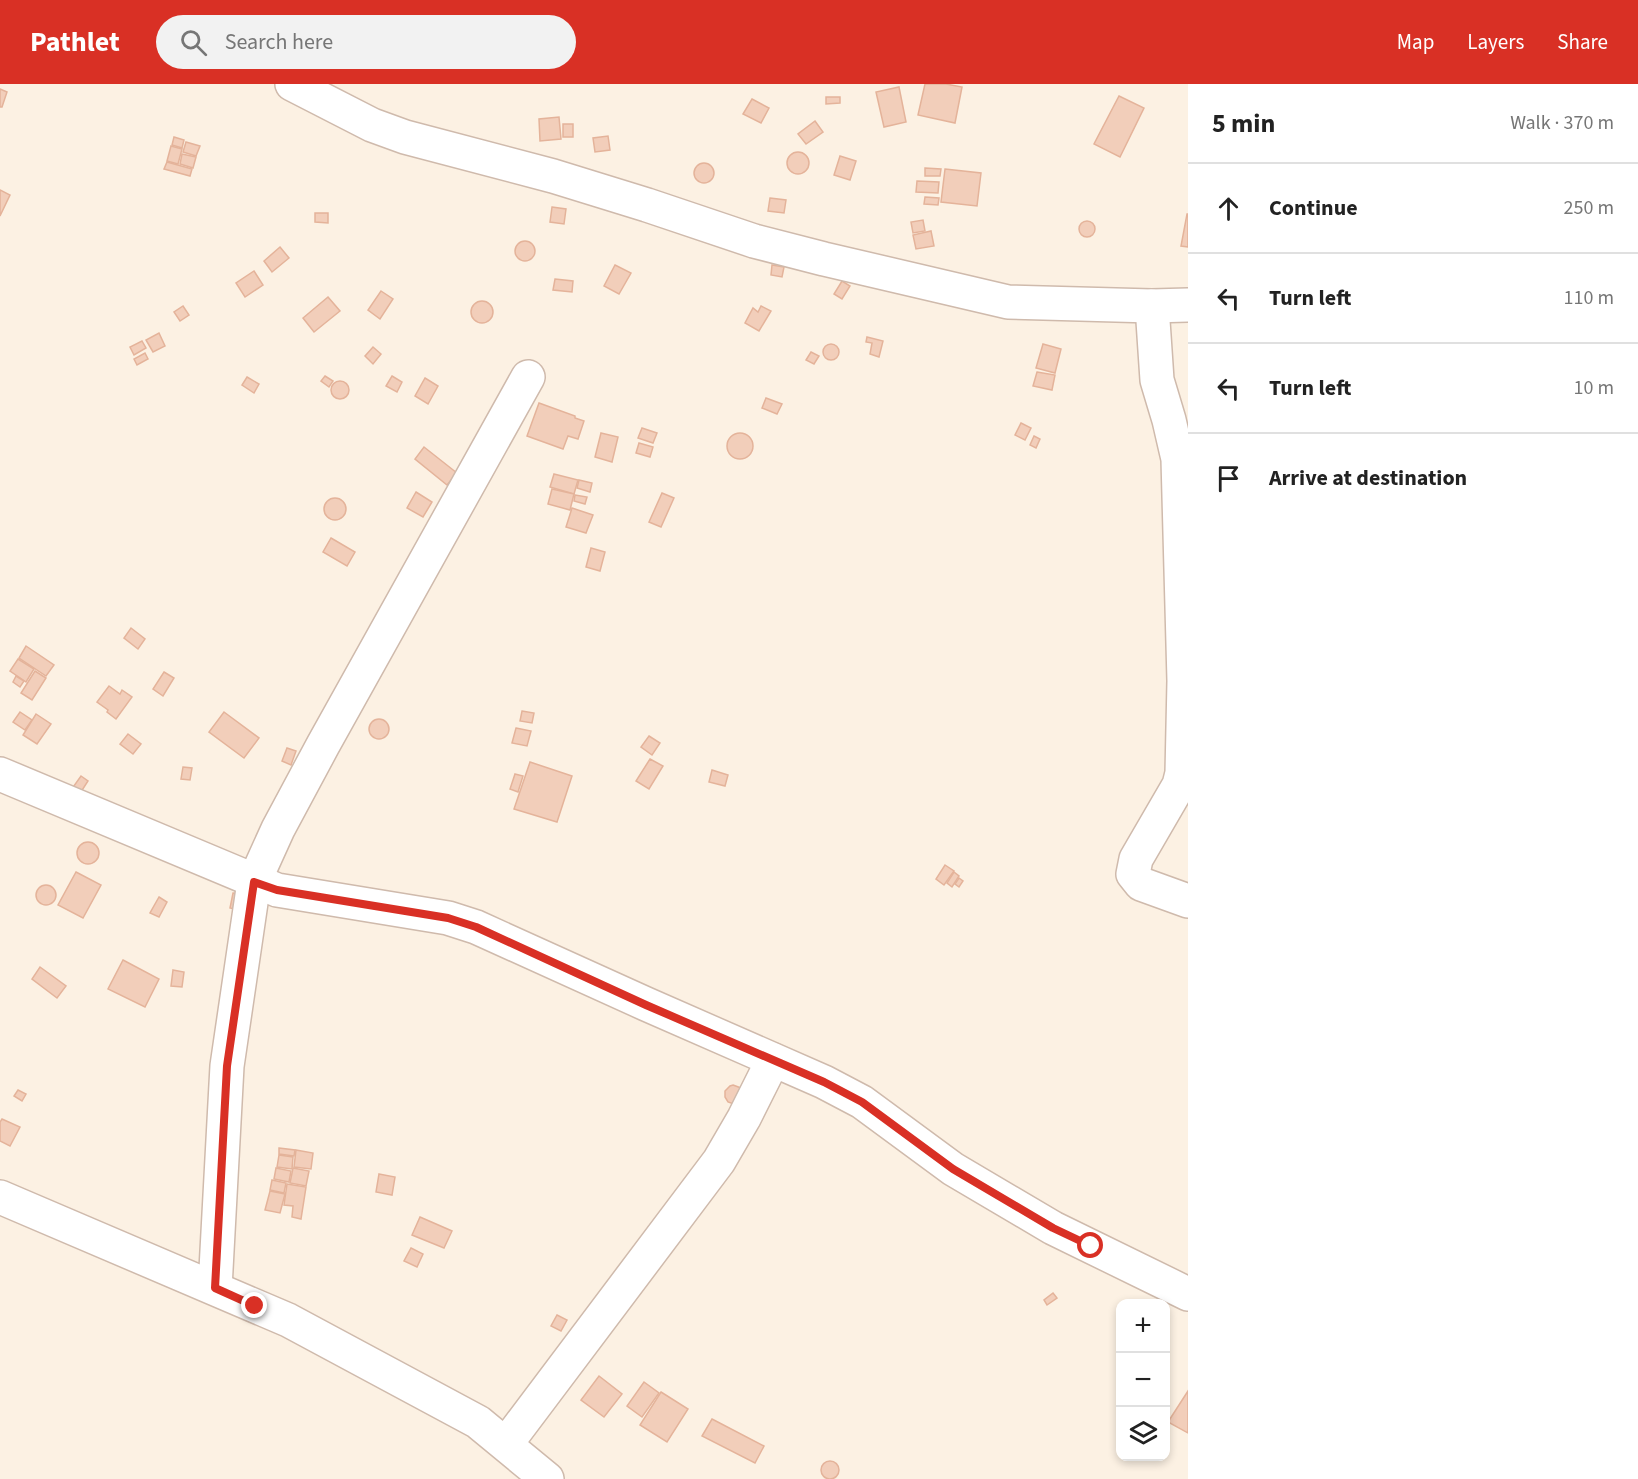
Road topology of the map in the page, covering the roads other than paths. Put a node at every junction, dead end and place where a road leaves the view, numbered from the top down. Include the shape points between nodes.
1 (292, 84) edge
2 (1188, 305) edge
3 (1152, 306) junction
4 (528, 377) dead end
5 (0, 774) edge
6 (254, 882) junction
7 (1188, 901) edge
8 (773, 1060) junction
9 (0, 1197) edge
10 (215, 1288) junction
11 (1187, 1291) edge
12 (506, 1444) junction
13 (547, 1479) edge

1 - 3 street via 372,125 405,137 553,176 754,241 1008,302
2 - 3 street
3 - 7 street via 1157,380 1178,459 1184,681 1182,773 1179,785 1136,859 1133,874 1141,884
4 - 6 street via 318,755
5 - 6 street
6 - 8 street via 277,890 448,918 476,927
6 - 10 street via 227,1066
8 - 11 street via 862,1102 953,1169 1053,1228
8 - 12 street via 719,1161
9 - 10 street
10 - 12 street via 298,1326 478,1422
12 - 13 street

